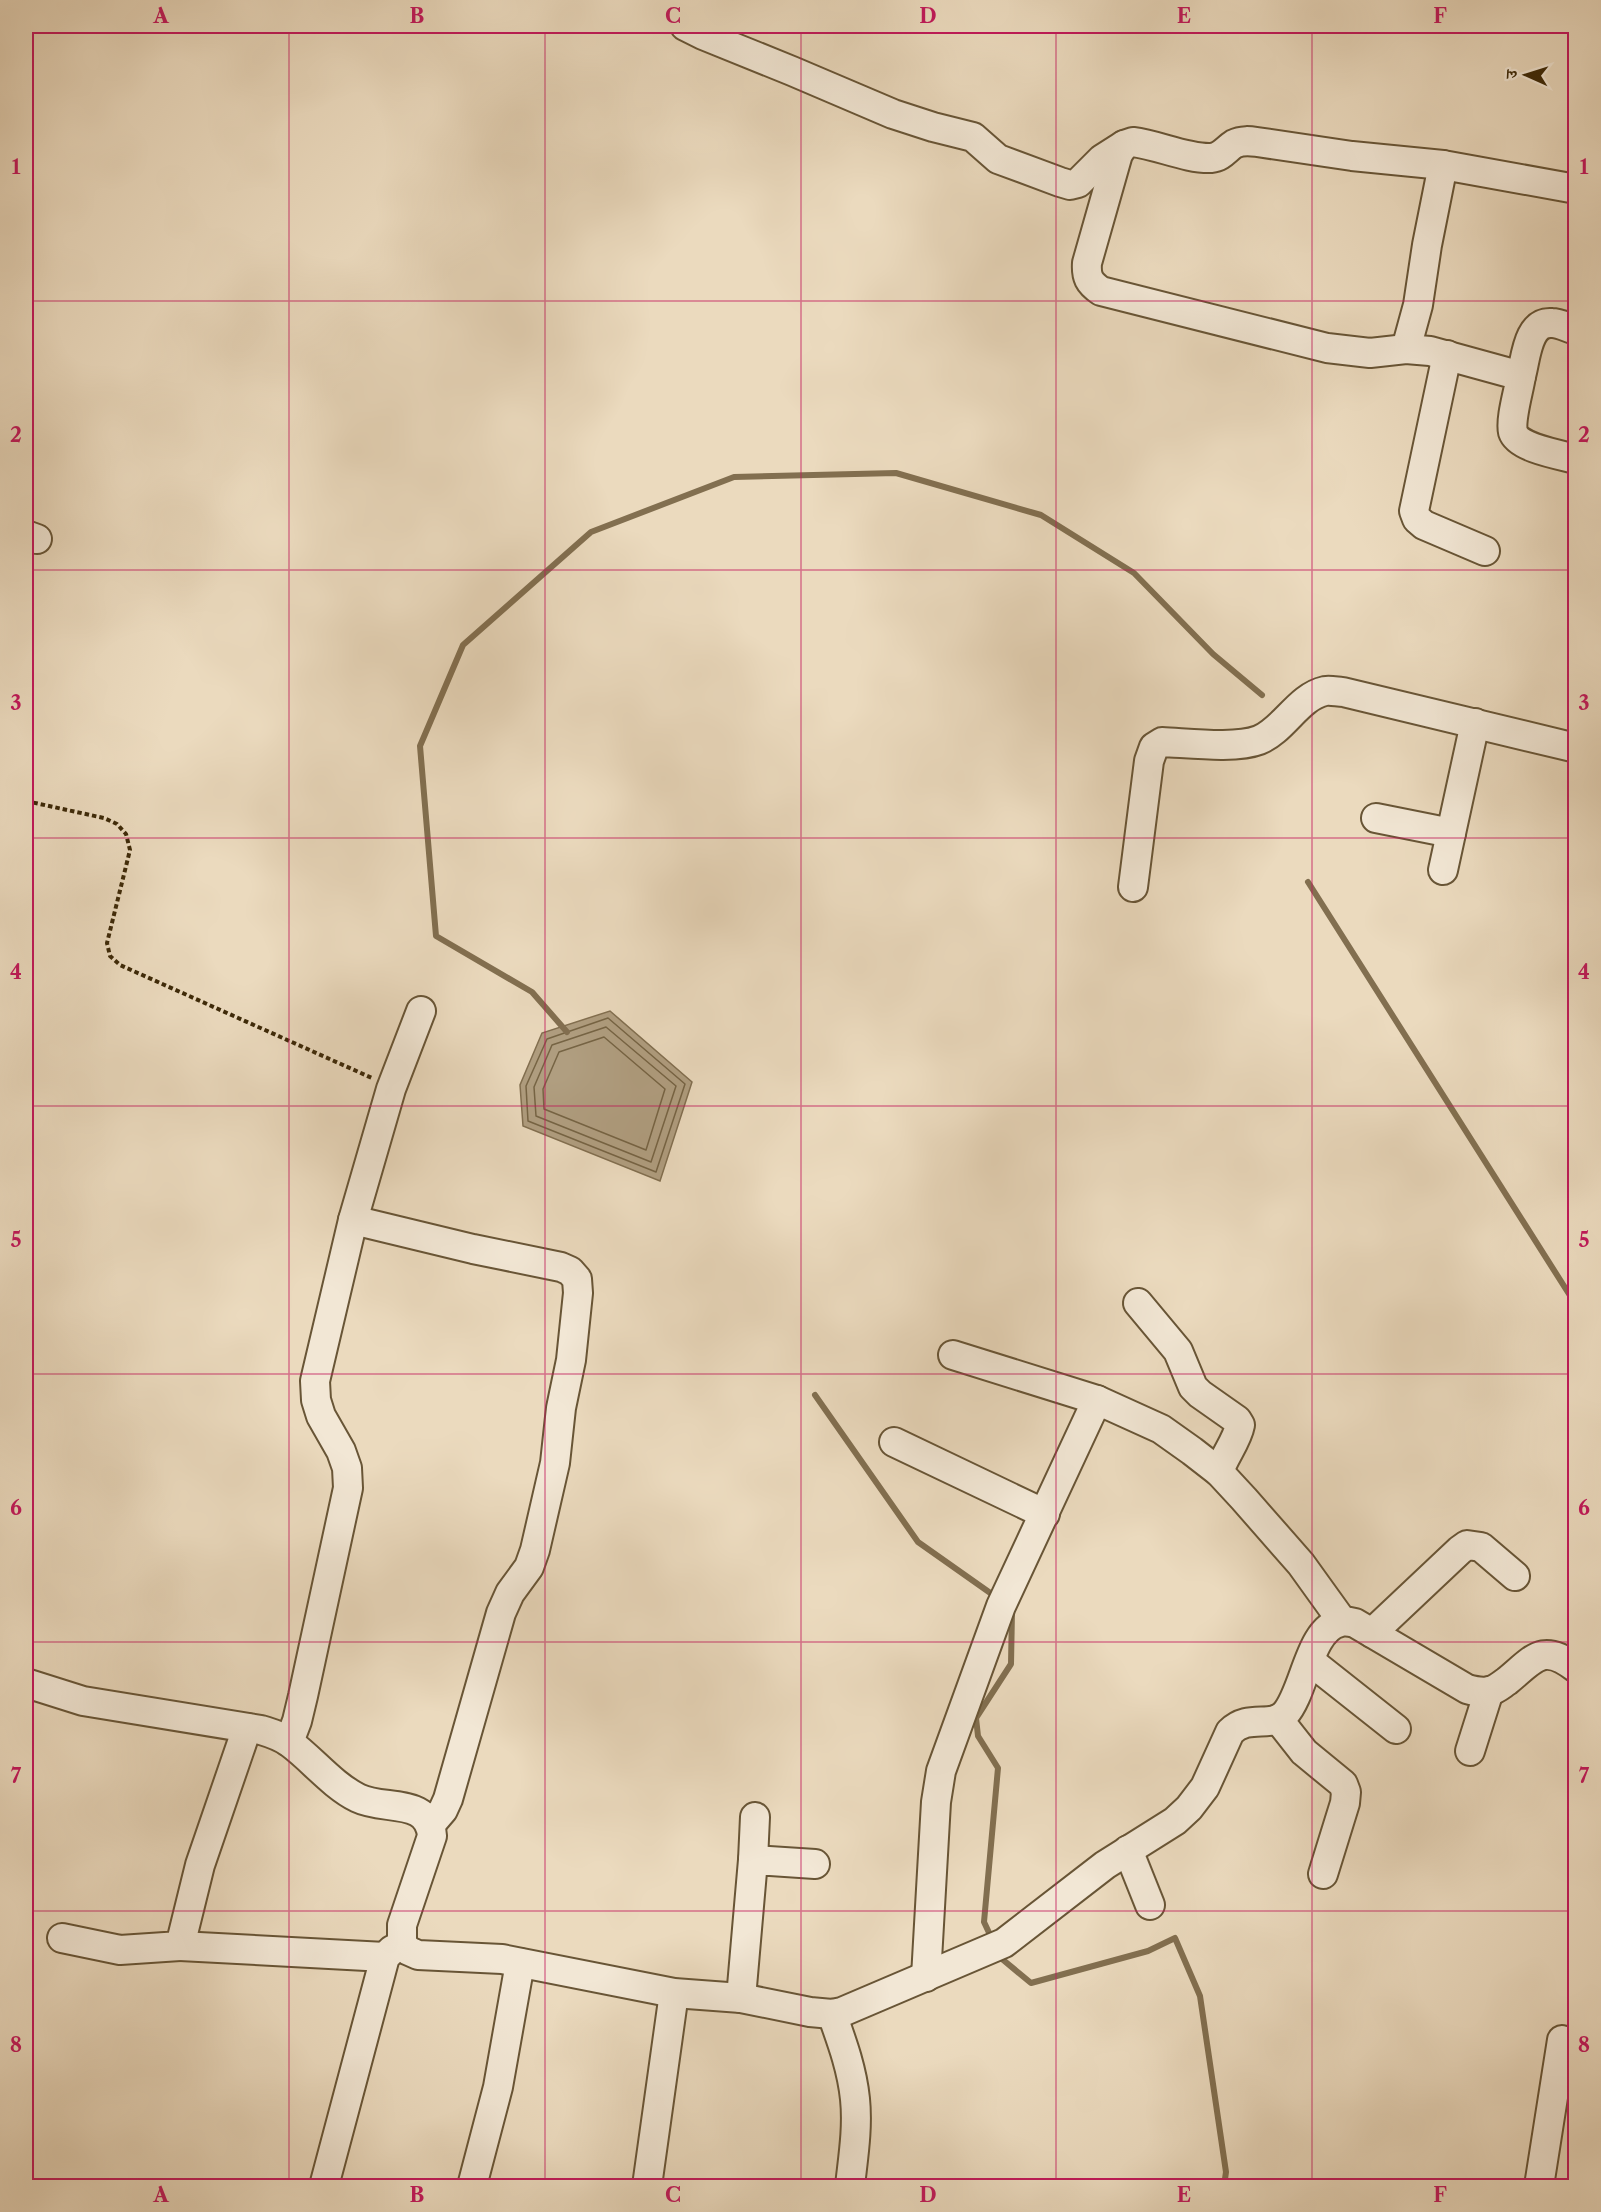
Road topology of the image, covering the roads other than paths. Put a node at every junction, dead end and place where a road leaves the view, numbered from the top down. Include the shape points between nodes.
1 (685, 26) edge
2 (1124, 145) junction
3 (1443, 165) junction
4 (1575, 189) edge
5 (1575, 330) edge
6 (1406, 349) junction
7 (1447, 355) junction
8 (1521, 376) junction
9 (1575, 459) edge
10 (1485, 551) dead end
11 (1475, 723) junction
12 (1575, 748) edge
13 (1376, 818) dead end
14 (1451, 833) junction
15 (1443, 870) dead end
16 (1133, 887) dead end
17 (421, 1011) dead end
18 (352, 1220) junction
19 (1138, 1304) dead end
20 (953, 1355) dead end
21 (1096, 1400) junction
22 (894, 1442) dead end
23 (1218, 1472) junction
24 (1045, 1514) junction
25 (1515, 1576) dead end
26 (1342, 1621) junction
27 (1372, 1633) junction
28 (1310, 1661) junction
29 (1575, 1668) edge
30 (26, 1683) edge
31 (1489, 1691) junction
32 (1278, 1719) junction
33 (247, 1728) junction
34 (1396, 1729) dead end
35 (289, 1742) junction
36 (1470, 1751) dead end
37 (755, 1817) dead end
38 (431, 1824) junction
39 (1128, 1850) junction
40 (753, 1860) junction
41 (815, 1864) dead end
42 (1323, 1874) dead end
43 (1150, 1905) dead end
44 (62, 1938) dead end
45 (180, 1946) junction
46 (394, 1951) junction
47 (520, 1963) junction
48 (926, 1977) junction
49 (674, 1993) junction
50 (741, 1998) junction
51 (832, 2014) junction
52 (1562, 2040) dead end
53 (324, 2187) edge
54 (472, 2187) edge
55 (647, 2187) edge
56 (850, 2187) edge
57 (1539, 2187) edge

1 - 2 street via 912,121 973,137 998,159 1070,185 1078,183 1102,159
2 - 3 street via 1145,143 1215,158 1244,141
2 - 6 street via 1118,154 1087,263 1091,284 1101,291 1327,348 1370,353
3 - 4 street
3 - 6 street via 1418,305
5 - 8 street via 1552,323 1535,330
6 - 7 street
7 - 8 street
7 - 10 street via 1414,511 1416,519 1424,525
8 - 9 street via 1513,433 1530,446
11 - 12 street
11 - 14 street
11 - 16 street via 1326,691 1312,696 1270,735 1257,741 1162,742 1154,747 1149,761
13 - 14 street
14 - 15 street
17 - 18 street via 391,1089
18 - 35 street via 315,1381 321,1416 347,1468 348,1488 299,1713
18 - 38 street via 561,1267 577,1279 571,1360 555,1463 535,1550 530,1567 510,1593 501,1613 448,1800
19 - 23 street via 1178,1351 1193,1387 1240,1425
20 - 21 street
21 - 23 street via 1161,1429
21 - 24 street
22 - 24 street
23 - 26 street via 1301,1564
24 - 48 street via 1004,1600 941,1771
25 - 27 street via 1481,1547 1467,1545
26 - 27 street
26 - 28 street via 1321,1636
27 - 31 street via 1467,1689
28 - 32 street via 1290,1707
28 - 34 street
29 - 31 street via 1546,1654
30 - 33 street via 83,1701
31 - 36 street
32 - 39 street via 1237,1725 1190,1808
32 - 42 street via 1304,1752 1343,1784 1346,1792
33 - 35 street
33 - 45 street via 200,1865
35 - 38 street via 351,1794 374,1803 415,1810
37 - 40 street
38 - 46 street via 432,1836
39 - 43 street
39 - 48 street via 996,1947
40 - 41 street
40 - 50 street
44 - 45 street via 120,1950
45 - 46 street
46 - 47 street
46 - 53 street
47 - 49 street
47 - 54 street via 498,2087
48 - 51 street
49 - 50 street
49 - 55 street
50 - 51 street
51 - 56 street via 844,2046 855,2098
52 - 57 street

